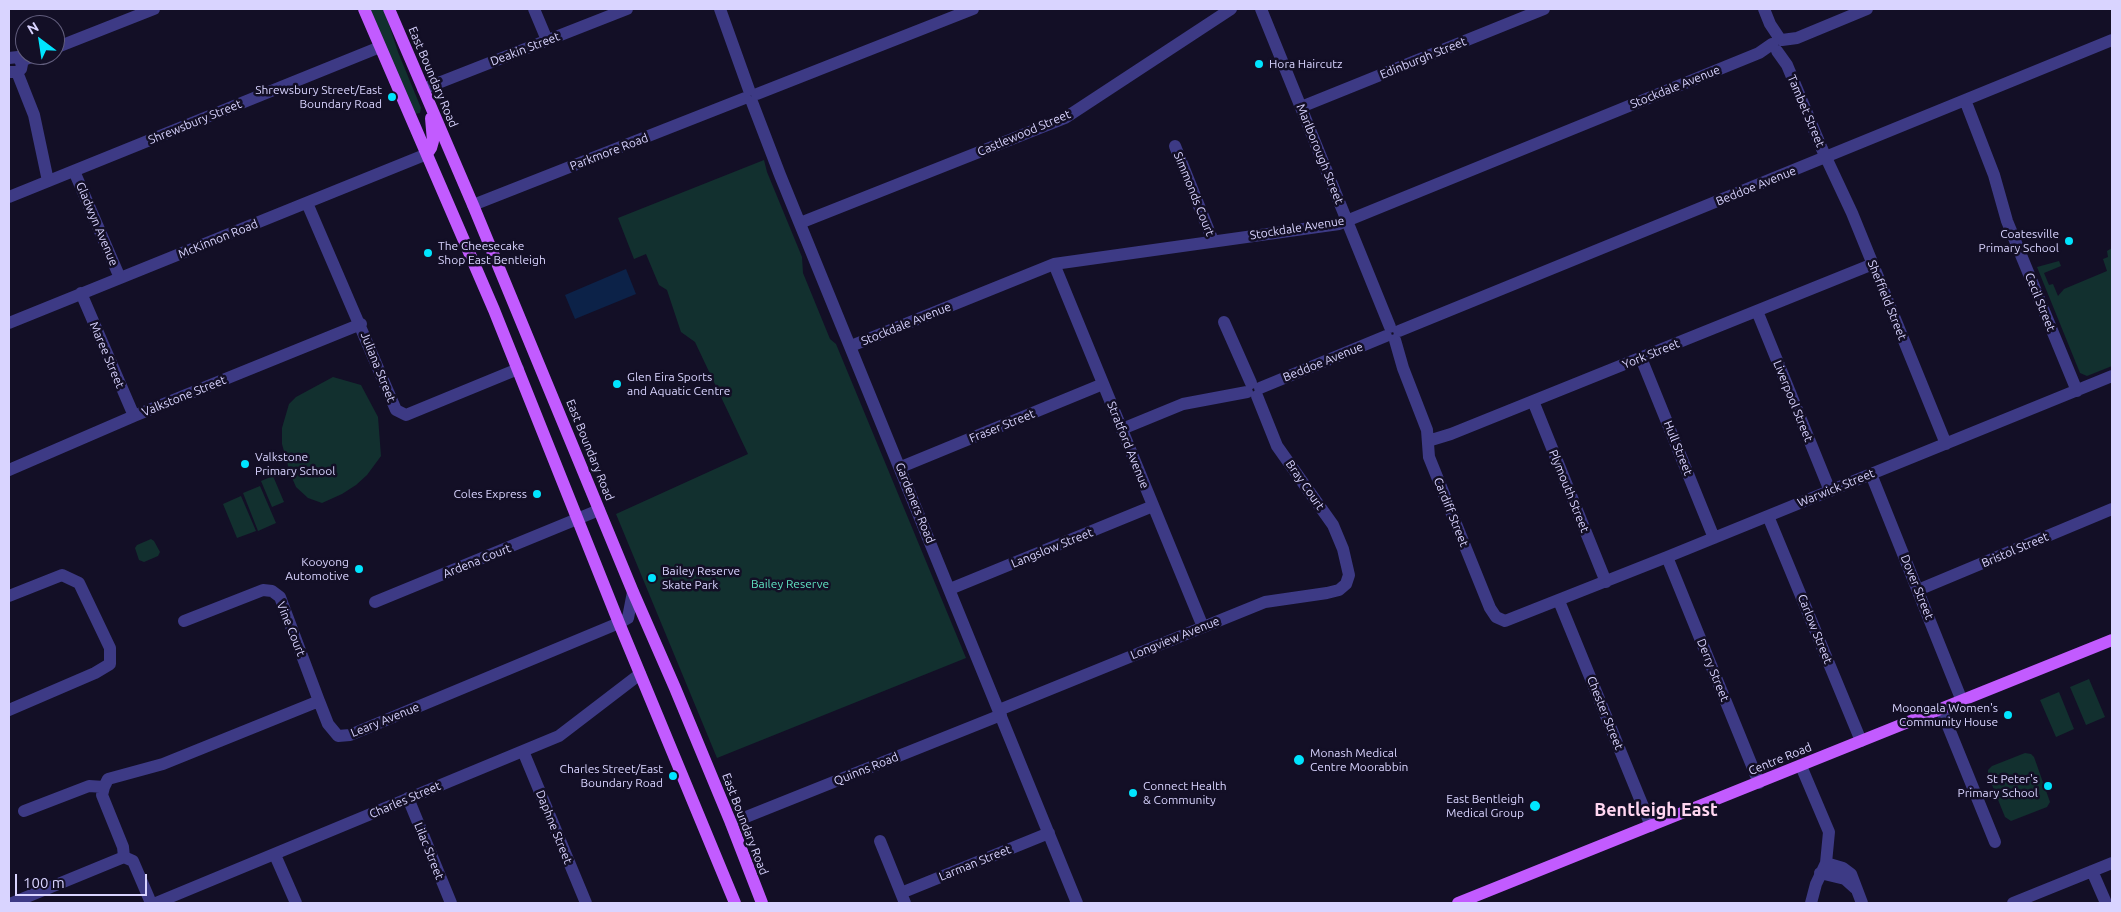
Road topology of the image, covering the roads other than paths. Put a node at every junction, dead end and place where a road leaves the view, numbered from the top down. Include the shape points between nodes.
1 (154, 9) edge
2 (364, 9) edge
3 (389, 9) edge
4 (534, 9) edge
5 (627, 9) edge
6 (720, 9) edge
7 (972, 9) edge
8 (1231, 9) edge
9 (1261, 9) edge
10 (1544, 9) edge
11 (1764, 9) edge
12 (1867, 9) edge
13 (125, 14) edge
14 (547, 40) junction
15 (2112, 40) edge
16 (65, 43) edge
17 (1779, 45) junction
18 (380, 48) junction
19 (12, 62) edge
20 (423, 89) junction
21 (751, 96) junction
22 (1965, 100) junction
23 (1301, 107) junction
24 (431, 108) junction
25 (412, 120) junction
26 (1174, 146) dead end
27 (427, 154) junction
28 (1826, 158) junction
29 (74, 171) junction
30 (48, 181) junction
31 (9, 197) edge
32 (307, 202) junction
33 (473, 205) junction
34 (1347, 221) junction
35 (800, 223) junction
36 (1213, 241) junction
37 (1054, 264) junction
38 (1873, 264) junction
39 (120, 278) junction
40 (81, 294) junction
41 (1757, 311) junction
42 (1224, 322) dead end
43 (9, 323) edge
44 (361, 324) junction
45 (1392, 333) junction
46 (851, 346) junction
47 (1641, 358) junction
48 (518, 369) junction
49 (2112, 376) edge
50 (1103, 384) junction
51 (1254, 390) junction
52 (2077, 391) junction
53 (1533, 401) junction
54 (134, 416) junction
55 (1122, 429) junction
56 (1428, 441) junction
57 (1946, 444) junction
58 (901, 467) junction
59 (9, 470) edge
60 (1871, 474) junction
61 (1830, 491) junction
62 (1153, 506) junction
63 (2112, 508) edge
64 (599, 510) junction
65 (1768, 516) junction
66 (578, 519) junction
67 (1714, 538) junction
68 (1667, 557) junction
69 (1349, 575) joint
70 (1606, 582) junction
71 (950, 589) junction
72 (1918, 590) junction
73 (633, 592) junction
74 (9, 596) edge
75 (1559, 601) junction
76 (375, 602) dead end
77 (184, 621) dead end
78 (619, 623) junction
79 (1202, 627) junction
80 (2112, 640) edge
81 (640, 674) junction
82 (319, 701) junction
83 (1962, 701) junction
84 (1941, 709) junction
85 (9, 710) edge
86 (1000, 713) junction
87 (1861, 741) junction
88 (523, 751) junction
89 (1801, 766) junction
90 (1759, 783) junction
91 (104, 787) junction
92 (408, 798) junction
93 (24, 811) dead end
94 (731, 823) junction
95 (1651, 826) junction
96 (1048, 833) junction
97 (880, 841) dead end
98 (1995, 842) dead end
99 (275, 854) junction
100 (124, 857) junction
101 (2112, 863) edge
102 (1824, 870) junction
103 (2092, 871) junction
104 (903, 898) edge
105 (731, 902) edge
106 (12, 903) edge
107 (151, 903) edge
108 (156, 903) edge
109 (296, 903) edge
110 (451, 903) edge
111 (586, 903) edge
112 (762, 903) edge
113 (1077, 903) edge
114 (1458, 903) edge
115 (1811, 903) edge
116 (1818, 903) edge
117 (1862, 903) edge
118 (2013, 903) edge
119 (2106, 903) edge

1 - 13 street
2 - 18 main road
3 - 20 main road, East Boundary Road
4 - 14 street
5 - 14 street, Deakin Street
6 - 21 street, Gardeners Road
7 - 21 street, Parkmore Road
8 - 35 street, Castlewood Street via 1062,119
9 - 23 street, Marlborough Street
10 - 23 street, Edinburgh Street
11 - 17 street, Tambet Street
12 - 17 street, Stockdale Avenue
13 - 16 street
14 - 20 street, Deakin Street
15 - 22 street, Beddoe Avenue
17 - 28 street, Tambet Street
17 - 34 street, Stockdale Avenue
18 - 25 main road
18 - 29 street, Shrewsbury Street
19 - 30 street via 34,115
20 - 24 main road, East Boundary Road
21 - 33 street, Parkmore Road
21 - 35 street, Gardeners Road
22 - 28 street, Beddoe Avenue
22 - 52 street, Cecil Street via 1994,175 2007,221
23 - 34 street, Marlborough Street
24 - 25 main road
24 - 27 main road via 432,141
24 - 33 main road, East Boundary Road
25 - 27 main road
26 - 36 street, Simmonds Court
27 - 32 street, McKinnon Road
27 - 48 main road
28 - 38 street, Sheffield Street
28 - 45 street, Beddoe Avenue
29 - 30 street, Shrewsbury Street
29 - 39 street, Gladwyn Avenue
30 - 31 street, Shrewsbury Street
32 - 39 street, McKinnon Road
32 - 44 street, Juliana Street
33 - 64 main road, East Boundary Road
34 - 36 street, Stockdale Avenue
34 - 45 street, Marlborough Street
35 - 46 street, Gardeners Road
36 - 37 street, Stockdale Avenue
37 - 46 street, Stockdale Avenue
37 - 50 street, Stratford Avenue
38 - 41 street, York Street
38 - 57 street, Sheffield Street
39 - 40 street, McKinnon Road
40 - 43 street, McKinnon Road
40 - 54 street, Maree Street
41 - 47 street, York Street
41 - 61 street, Liverpool Street
42 - 51 street, Bray Court
44 - 48 street, Juliana Street via 396,410 406,415
44 - 54 street, Valkstone Street
45 - 51 street, Beddoe Avenue
45 - 56 street, Cardiff Street via 1427,430
46 - 58 street, Gardeners Road
47 - 53 street, York Street
47 - 67 street, Hull Street
48 - 66 main road
49 - 52 street, Warwick Street
50 - 55 street, Stratford Avenue
50 - 58 street, Fraser Street
51 - 55 street, Beddoe Avenue via 1183,404
51 - 69 street, Bray Court via 1278,446 1333,525
52 - 57 street, Warwick Street
53 - 56 street, York Street
53 - 70 street, Plymouth Street
54 - 59 street, Valkstone Street
55 - 62 street, Stratford Avenue
56 - 75 street, Cardiff Street via 1429,457 1494,615 1501,620 1509,620
57 - 60 street, Warwick Street
58 - 71 street, Gardeners Road
60 - 61 street, Warwick Street
60 - 72 street, Dover Street
61 - 65 street, Warwick Street
62 - 71 street, Langslow Street
62 - 79 street, Stratford Avenue
63 - 72 street, Bristol Street
64 - 66 street, Ardena Court
64 - 73 main road, East Boundary Road
65 - 67 street, Warwick Street
65 - 87 street, Carlow Street
66 - 76 street, Ardena Court
66 - 78 main road
67 - 68 street, Warwick Street
68 - 70 street, Warwick Street
68 - 90 street, Derry Street
69 - 79 street, Longview Avenue via 1339,590 1265,602
70 - 75 street, Warwick Street
71 - 86 street, Gardeners Road
72 - 83 street, Dover Street
73 - 78 street via 628,618
73 - 94 main road, East Boundary Road
74 - 85 street via 62,575 79,583 110,648 110,664
75 - 95 street, Chester Street
77 - 82 street, Vine Court via 263,590 272,590 280,598
78 - 81 main road
78 - 82 street, Leary Avenue via 350,735 338,736 328,724
79 - 86 street, Longview Avenue
80 - 83 main road, Centre Road
81 - 88 street, Charles Street via 559,736
81 - 105 main road
82 - 91 street via 163,764 115,776 108,779
83 - 84 main road, Centre Road
84 - 87 main road, Centre Road
84 - 98 street
86 - 94 street, Quinns Road
86 - 96 street, Gardeners Road
87 - 89 main road, Centre Road
88 - 92 street, Charles Street
88 - 111 street, Daphne Street
89 - 90 main road, Centre Road
89 - 102 street via 1828,828 1829,844
90 - 95 main road, Centre Road
91 - 93 street via 89,786
91 - 100 street via 102,795
92 - 99 street, Charles Street
92 - 110 street, Lilac Street
94 - 112 main road, East Boundary Road
95 - 114 main road, Centre Road
96 - 104 street, Larman Street
96 - 113 street, Gardeners Road
97 - 104 street
99 - 108 street, Charles Street
99 - 109 street
100 - 106 street
100 - 107 street via 133,861
101 - 103 street
102 - 115 street
102 - 116 street
102 - 117 street via 1848,871 1853,876
103 - 118 street
103 - 119 street

